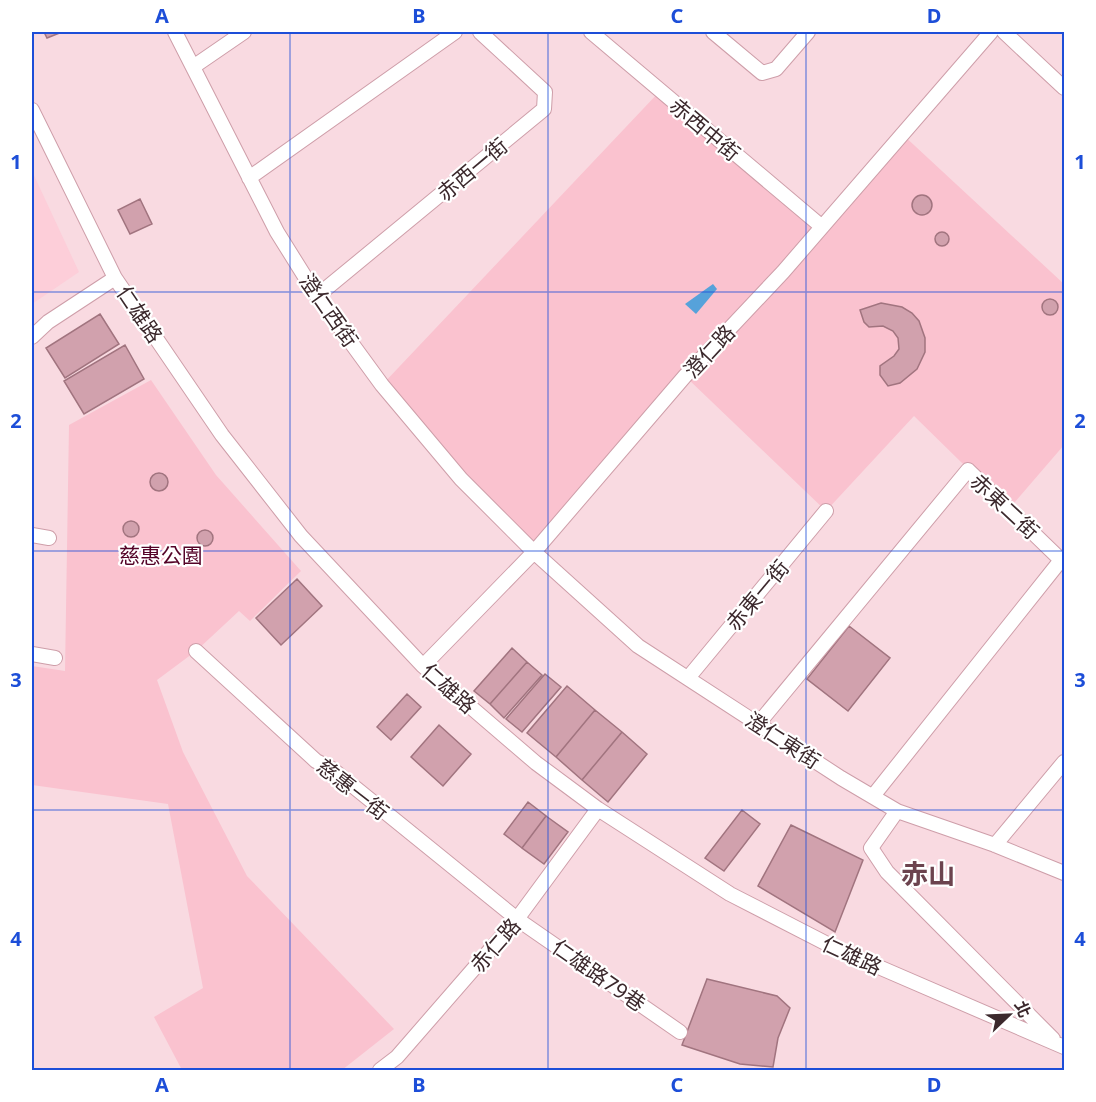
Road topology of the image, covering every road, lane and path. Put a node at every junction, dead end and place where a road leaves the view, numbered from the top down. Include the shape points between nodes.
1 (176, 32) edge
2 (244, 32) edge
3 (455, 32) edge
4 (480, 32) edge
5 (591, 32) edge
6 (713, 32) edge
7 (807, 32) edge
8 (991, 32) edge
9 (1004, 32) edge
10 (193, 67) junction
11 (1065, 88) edge
12 (32, 111) edge
13 (249, 178) junction
14 (821, 226) junction
15 (115, 278) junction
16 (317, 296) junction
17 (32, 337) edge
18 (826, 511) dead end
19 (32, 535) edge
20 (50, 538) dead end
21 (534, 552) junction
22 (196, 651) dead end
23 (32, 654) edge
24 (56, 658) dead end
25 (423, 666) junction
26 (688, 678) junction
27 (758, 724) junction
28 (1065, 762) edge
29 (873, 796) junction
30 (598, 809) junction
31 (897, 811) junction
32 (995, 845) junction
33 (1065, 873) edge
34 (518, 919) junction
35 (680, 1032) dead end
36 (1061, 1046) edge
37 (380, 1071) edge

1 - 10 street, 澄仁西街
2 - 10 street
3 - 13 street
4 - 16 street, 赤西一街 via 545,92 544,109
5 - 14 street, 赤西中街
6 - 7 street via 762,73 776,69
8 - 14 street, 澄仁路
9 - 11 street
10 - 13 street, 澄仁西街
12 - 15 street, 仁雄路
13 - 16 street, 澄仁西街
14 - 21 street, 澄仁路
15 - 17 street
15 - 25 street, 仁雄路 via 222,435 301,536
16 - 21 street, 澄仁西街 via 389,394 461,479
18 - 26 street, 赤東一街
19 - 20 street
21 - 25 street, 澄仁路
21 - 26 street, 澄仁東街 via 638,646
22 - 34 street, 慈惠一街 via 316,761 332,769
23 - 24 street
25 - 30 street, 仁雄路 via 536,763
26 - 27 street, 澄仁東街
27 - 29 street, 澄仁東街
27 - 29 street, 赤東二街 via 968,470 1061,560
28 - 32 street
29 - 31 street, 澄仁東街
30 - 34 street, 赤仁路
30 - 36 street, 仁雄路 via 729,894 837,949
31 - 32 street, 澄仁東街
31 - 36 street via 870,848 886,873
32 - 33 street, 澄仁東街
34 - 35 street, 仁雄路79巷
34 - 37 street, 赤仁路 via 397,1057

